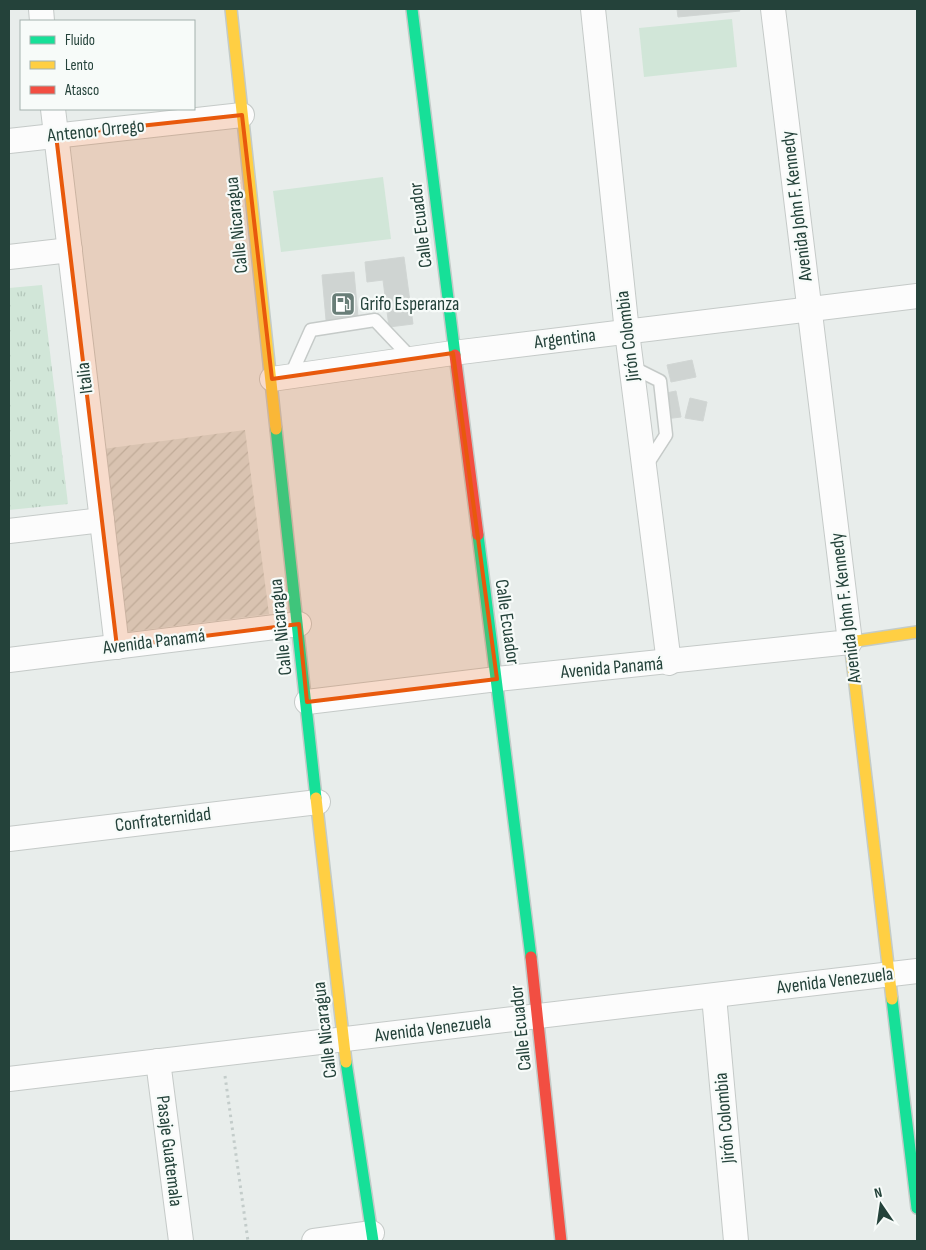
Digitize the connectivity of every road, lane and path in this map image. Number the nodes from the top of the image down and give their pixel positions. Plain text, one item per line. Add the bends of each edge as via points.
1 (231, 9) edge
2 (412, 9) edge
3 (593, 9) edge
4 (773, 9) edge
5 (53, 110) edge
6 (242, 115) junction
7 (56, 135) junction
8 (9, 141) edge
9 (70, 250) junction
10 (9, 257) edge
11 (917, 296) edge
12 (810, 308) junction
13 (627, 332) junction
14 (454, 353) junction
15 (412, 359) junction
16 (281, 378) junction
17 (102, 520) junction
18 (9, 531) edge
19 (298, 624) junction
20 (917, 632) edge
21 (850, 642) junction
22 (117, 647) junction
23 (9, 660) edge
24 (670, 663) junction
25 (497, 679) junction
26 (307, 702) junction
27 (318, 802) junction
28 (9, 839) edge
29 (917, 971) edge
30 (890, 974) junction
31 (714, 996) junction
32 (538, 1016) junction
33 (342, 1039) junction
34 (222, 1054) junction
35 (158, 1061) junction
36 (9, 1079) edge
37 (917, 1208) edge
38 (372, 1237) edge
39 (181, 1241) edge
40 (248, 1241) edge
41 (314, 1241) edge
42 (561, 1241) edge
43 (736, 1241) edge

1 - 6 street, Calle Nicaragua
2 - 14 street, Calle Ecuador
3 - 13 street, Jirón Colombia
4 - 12 street, Avenida John F. Kennedy
5 - 7 street, Italia
6 - 7 street, Antenor Orrego
6 - 16 street, Calle Nicaragua
7 - 8 street, Antenor Orrego
7 - 9 street, Italia
9 - 10 street
9 - 17 street, Italia
11 - 12 street, Argentina
12 - 13 street, Argentina
12 - 21 street, Avenida John F. Kennedy
13 - 14 street, Argentina
13 - 24 street, Jirón Colombia
14 - 15 street, Argentina
14 - 25 street, Calle Ecuador
15 - 16 street, Argentina
15 - 16 lane via 375,320 311,330
16 - 19 street, Calle Nicaragua
17 - 18 street
17 - 22 street, Italia
19 - 22 street, Avenida Panamá
19 - 26 street, Calle Nicaragua
20 - 21 street, Avenida Panamá
21 - 24 street, Avenida Panamá
21 - 30 street, Avenida John F. Kennedy
22 - 23 street, Avenida Panamá
24 - 25 street, Avenida Panamá
25 - 26 street, Avenida Panamá
25 - 32 street, Calle Ecuador
26 - 27 street, Calle Nicaragua
27 - 28 street, Confraternidad
27 - 33 street, Calle Nicaragua
29 - 30 street, Avenida Venezuela
30 - 31 street, Avenida Venezuela
30 - 37 street, Avenida John F. Kennedy
31 - 32 street, Avenida Venezuela
31 - 43 street, Jirón Colombia
32 - 33 street, Avenida Venezuela
32 - 42 street, Calle Ecuador
33 - 34 street, Avenida Venezuela
33 - 38 street, Calle Nicaragua
34 - 35 street, Avenida Venezuela
34 - 40 path
35 - 36 street, Avenida Venezuela
35 - 39 street, Pasaje Guatemala
38 - 41 street

